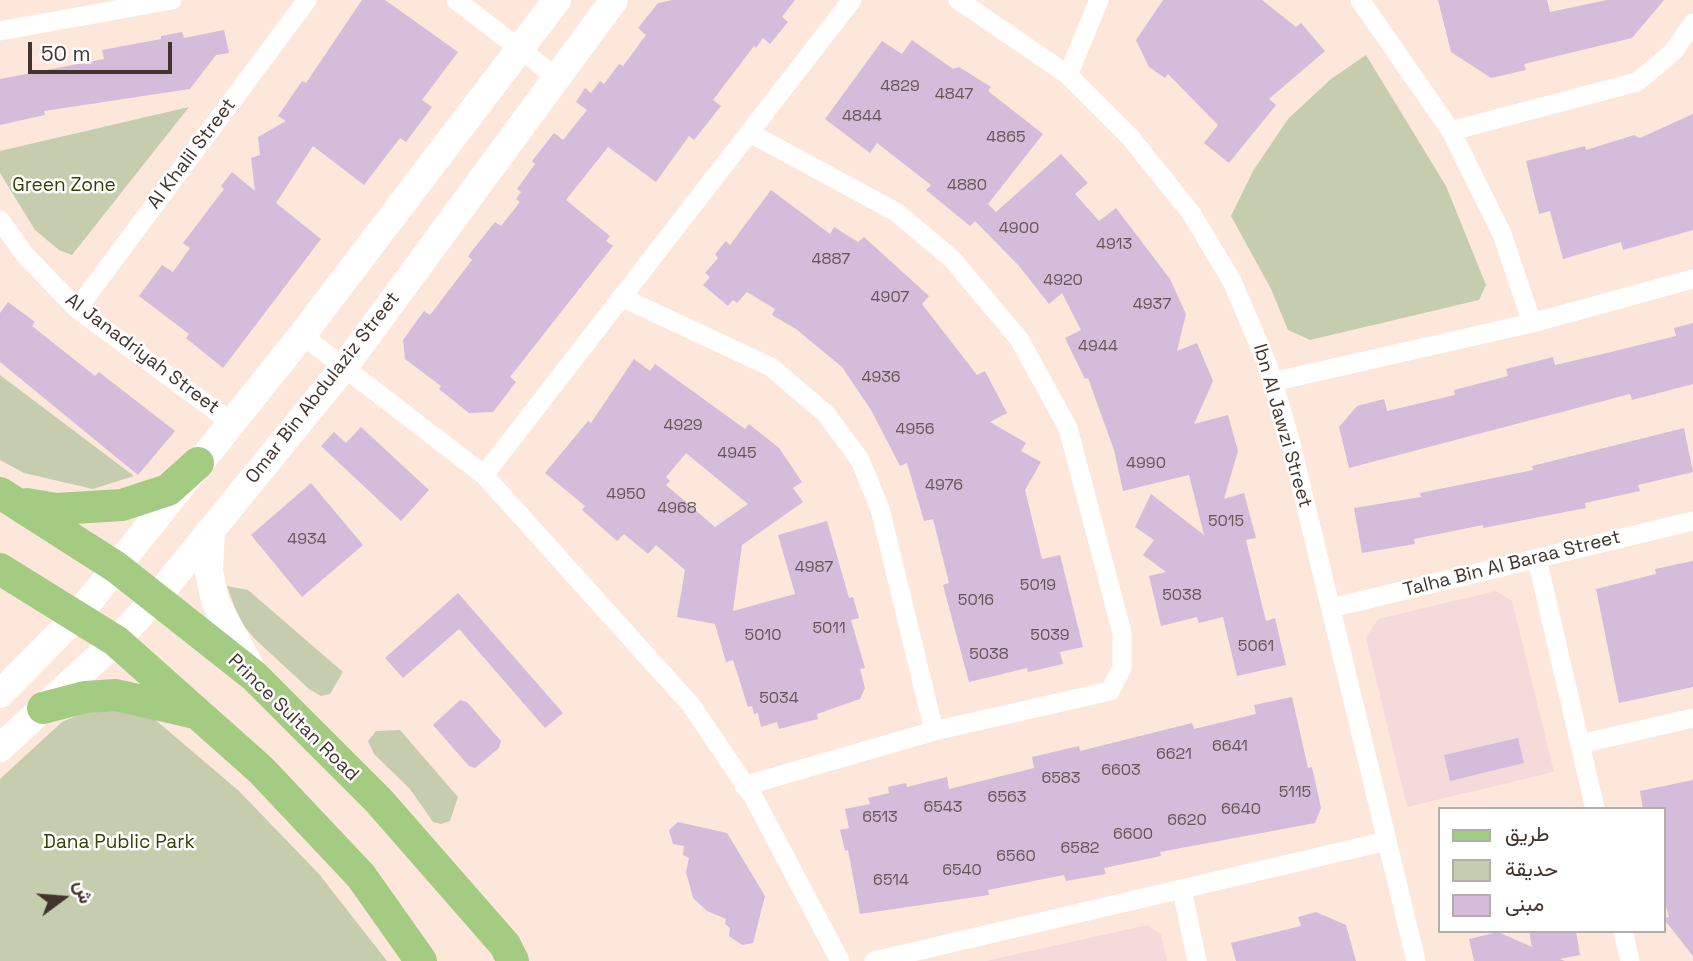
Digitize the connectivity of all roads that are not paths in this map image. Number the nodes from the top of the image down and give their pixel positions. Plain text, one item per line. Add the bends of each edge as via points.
1 (172, 0) edge
2 (307, 0) edge
3 (456, 0) edge
4 (557, 0) edge
5 (614, 0) edge
6 (852, 0) edge
7 (958, 0) edge
8 (1099, 0) edge
9 (1360, 0) edge
10 (1693, 23) edge
11 (0, 30) edge
12 (519, 49) junction
13 (1068, 75) junction
14 (556, 77) junction
15 (1451, 131) junction
16 (750, 133) junction
17 (0, 220) edge
18 (1693, 279) edge
19 (623, 298) junction
20 (77, 309) junction
21 (1532, 323) junction
22 (302, 335) junction
23 (344, 367) junction
24 (1272, 382) junction
25 (231, 422) junction
26 (198, 463) junction
27 (484, 475) junction
28 (9, 498) edge
29 (1693, 521) edge
30 (211, 530) junction
31 (1537, 559) junction
32 (116, 566) junction
33 (0, 569) edge
34 (156, 598) junction
35 (1331, 608) junction
36 (78, 615) junction
37 (116, 640) junction
38 (257, 678) junction
39 (0, 694) edge
40 (43, 708) junction
41 (200, 714) junction
42 (1693, 718) edge
43 (934, 731) junction
44 (1580, 744) junction
45 (0, 748) edge
46 (744, 786) junction
47 (1595, 807) edge
48 (1387, 841) junction
49 (1182, 891) junction
50 (1623, 933) edge
51 (513, 956) edge
52 (421, 961) edge
53 (840, 961) edge
54 (874, 961) edge
55 (1197, 961) edge
56 (1416, 961) edge
57 (1630, 961) edge

1 - 11 street
2 - 20 street, Al Khalil Street
3 - 12 street
4 - 12 street
5 - 14 street, Omar Bin Abdulaziz Street
6 - 16 street
7 - 13 street, Ibn Al Jawzi Street
8 - 13 street
9 - 15 street
10 - 15 street via 1673,52 1637,82
12 - 14 street
12 - 22 street
13 - 24 street, Ibn Al Jawzi Street via 1130,137 1191,213 1232,281
14 - 23 street, Omar Bin Abdulaziz Street
15 - 21 street via 1502,234
16 - 19 street
16 - 43 street via 896,212 952,259 1018,339 1068,428 1122,633 1122,668 1110,691
17 - 20 street, Al Janadriyah Street via 26,256
18 - 21 street
19 - 27 street
19 - 43 street via 771,367 826,414 860,460 880,509
20 - 25 street, Al Janadriyah Street
21 - 24 street
22 - 23 street
22 - 25 street
23 - 27 street
23 - 30 street, Omar Bin Abdulaziz Street
24 - 35 street, Ibn Al Jawzi Street
25 - 26 street
26 - 28 main road via 168,490 122,505 56,509
26 - 32 street
27 - 46 street via 691,705
28 - 32 main road, Prince Sultan Road
29 - 31 street, Talha Bin Al Baraa Street
30 - 34 street, Omar Bin Abdulaziz Street
30 - 38 street via 209,571 215,601
31 - 35 street, Talha Bin Al Baraa Street
31 - 44 street
32 - 34 main road, Prince Sultan Road
32 - 36 street
33 - 36 main road
34 - 37 street, Omar Bin Abdulaziz Street
34 - 38 main road, Prince Sultan Road
35 - 48 street, Ibn Al Jawzi Street
36 - 37 main road
36 - 39 street
37 - 40 street, Omar Bin Abdulaziz Street
37 - 41 main road
38 - 51 main road, Prince Sultan Road via 379,801
40 - 41 main road via 85,696 116,695
40 - 45 street, Omar Bin Abdulaziz Street
41 - 52 main road via 261,770 361,876
42 - 44 street
43 - 46 street
44 - 47 street
46 - 53 street
48 - 49 street
48 - 56 street, Ibn Al Jawzi Street
49 - 54 street
49 - 55 street
50 - 57 street

